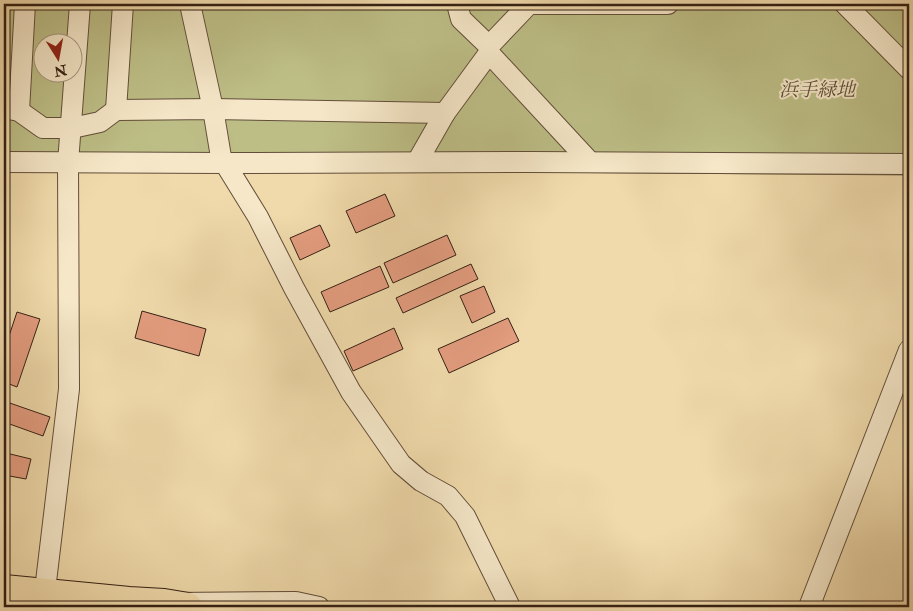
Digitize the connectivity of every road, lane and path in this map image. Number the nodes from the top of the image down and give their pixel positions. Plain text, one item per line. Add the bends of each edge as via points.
1 (25, 4) edge
2 (80, 4) edge
3 (123, 4) edge
4 (190, 4) edge
5 (457, 4) edge
6 (668, 4) edge
7 (845, 4) edge
8 (489, 50) junction
9 (909, 69) edge
10 (213, 109) junction
11 (11, 110) edge
12 (116, 110) junction
13 (445, 113) junction
14 (72, 128) junction
15 (4, 162) edge
16 (417, 162) junction
17 (590, 162) junction
18 (68, 163) junction
19 (224, 163) junction
20 (909, 164) edge
21 (907, 360) edge
22 (4, 589) edge
23 (44, 600) edge
24 (176, 605) edge
25 (319, 607) edge
26 (510, 607) edge
27 (809, 607) edge

1 - 11 street
2 - 14 street
3 - 12 street
4 - 10 street
5 - 8 street via 461,19
6 - 8 street via 529,4
7 - 9 street
8 - 13 street
8 - 17 street
10 - 12 street
10 - 13 street
10 - 19 street
11 - 14 street via 43,128
12 - 14 street via 100,122
13 - 16 street
14 - 18 street
15 - 18 street
16 - 17 street
16 - 19 street
17 - 20 street
18 - 19 street
18 - 23 street via 69,389
19 - 26 street via 258,217 351,392 401,464 421,481 448,496 465,516
21 - 27 street
22 - 23 highway
23 - 24 highway
24 - 25 street via 296,602

